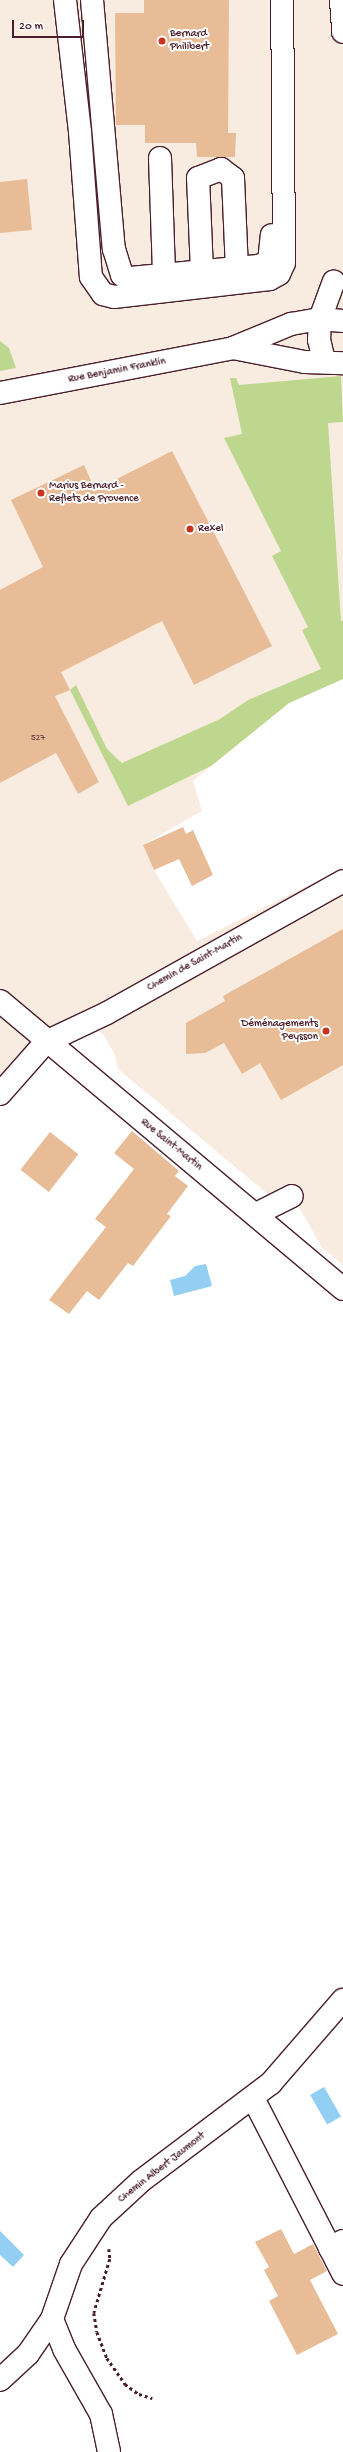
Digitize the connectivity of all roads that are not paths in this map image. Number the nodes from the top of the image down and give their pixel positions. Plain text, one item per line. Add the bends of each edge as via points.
1 (66, 0) edge
2 (92, 0) edge
3 (270, 0) edge
4 (282, 0) edge
5 (341, 0) edge
6 (343, 32) edge
7 (160, 158) dead end
8 (237, 268) junction
9 (202, 272) junction
10 (338, 274) edge
11 (164, 275) junction
12 (320, 319) junction
13 (343, 321) edge
14 (292, 324) junction
15 (234, 348) junction
16 (334, 362) edge
17 (0, 393) edge
18 (343, 881) edge
19 (0, 1001) edge
20 (46, 1042) junction
21 (0, 1094) edge
22 (292, 1196) dead end
23 (256, 1214) junction
24 (343, 1289) edge
25 (343, 2000) edge
26 (253, 2098) junction
27 (337, 2244) edge
28 (343, 2274) edge
29 (52, 2319) junction
30 (0, 2380) edge
31 (109, 2452) edge

1 - 4 street via 80,132 91,277 103,294 114,297 270,279 279,274 284,263
2 - 11 street via 116,263 122,275 130,278
3 - 8 street via 272,249 269,262
5 - 6 street
7 - 11 street
8 - 9 street
8 - 9 street via 233,178 221,169 198,178
9 - 11 street
10 - 12 street
10 - 14 street
12 - 13 street
12 - 14 street
12 - 16 street via 319,340
14 - 15 street
15 - 16 street via 305,362
15 - 17 street, Rue Benjamin Franklin
18 - 20 street, Chemin de Saint-Martin via 107,1013
19 - 20 street, Rue Saint-Martin
20 - 21 street
20 - 23 street, Rue Saint-Martin
22 - 23 street
23 - 24 street, Rue Saint-Martin
25 - 26 street, Chemin Albert Jaumont via 276,2077
26 - 27 street
26 - 29 street, Chemin Albert Jaumont via 141,2182 101,2218 71,2264
27 - 28 street
29 - 30 street, Chemin Albert Jaumont via 28,2354
29 - 31 street via 64,2349 100,2414

